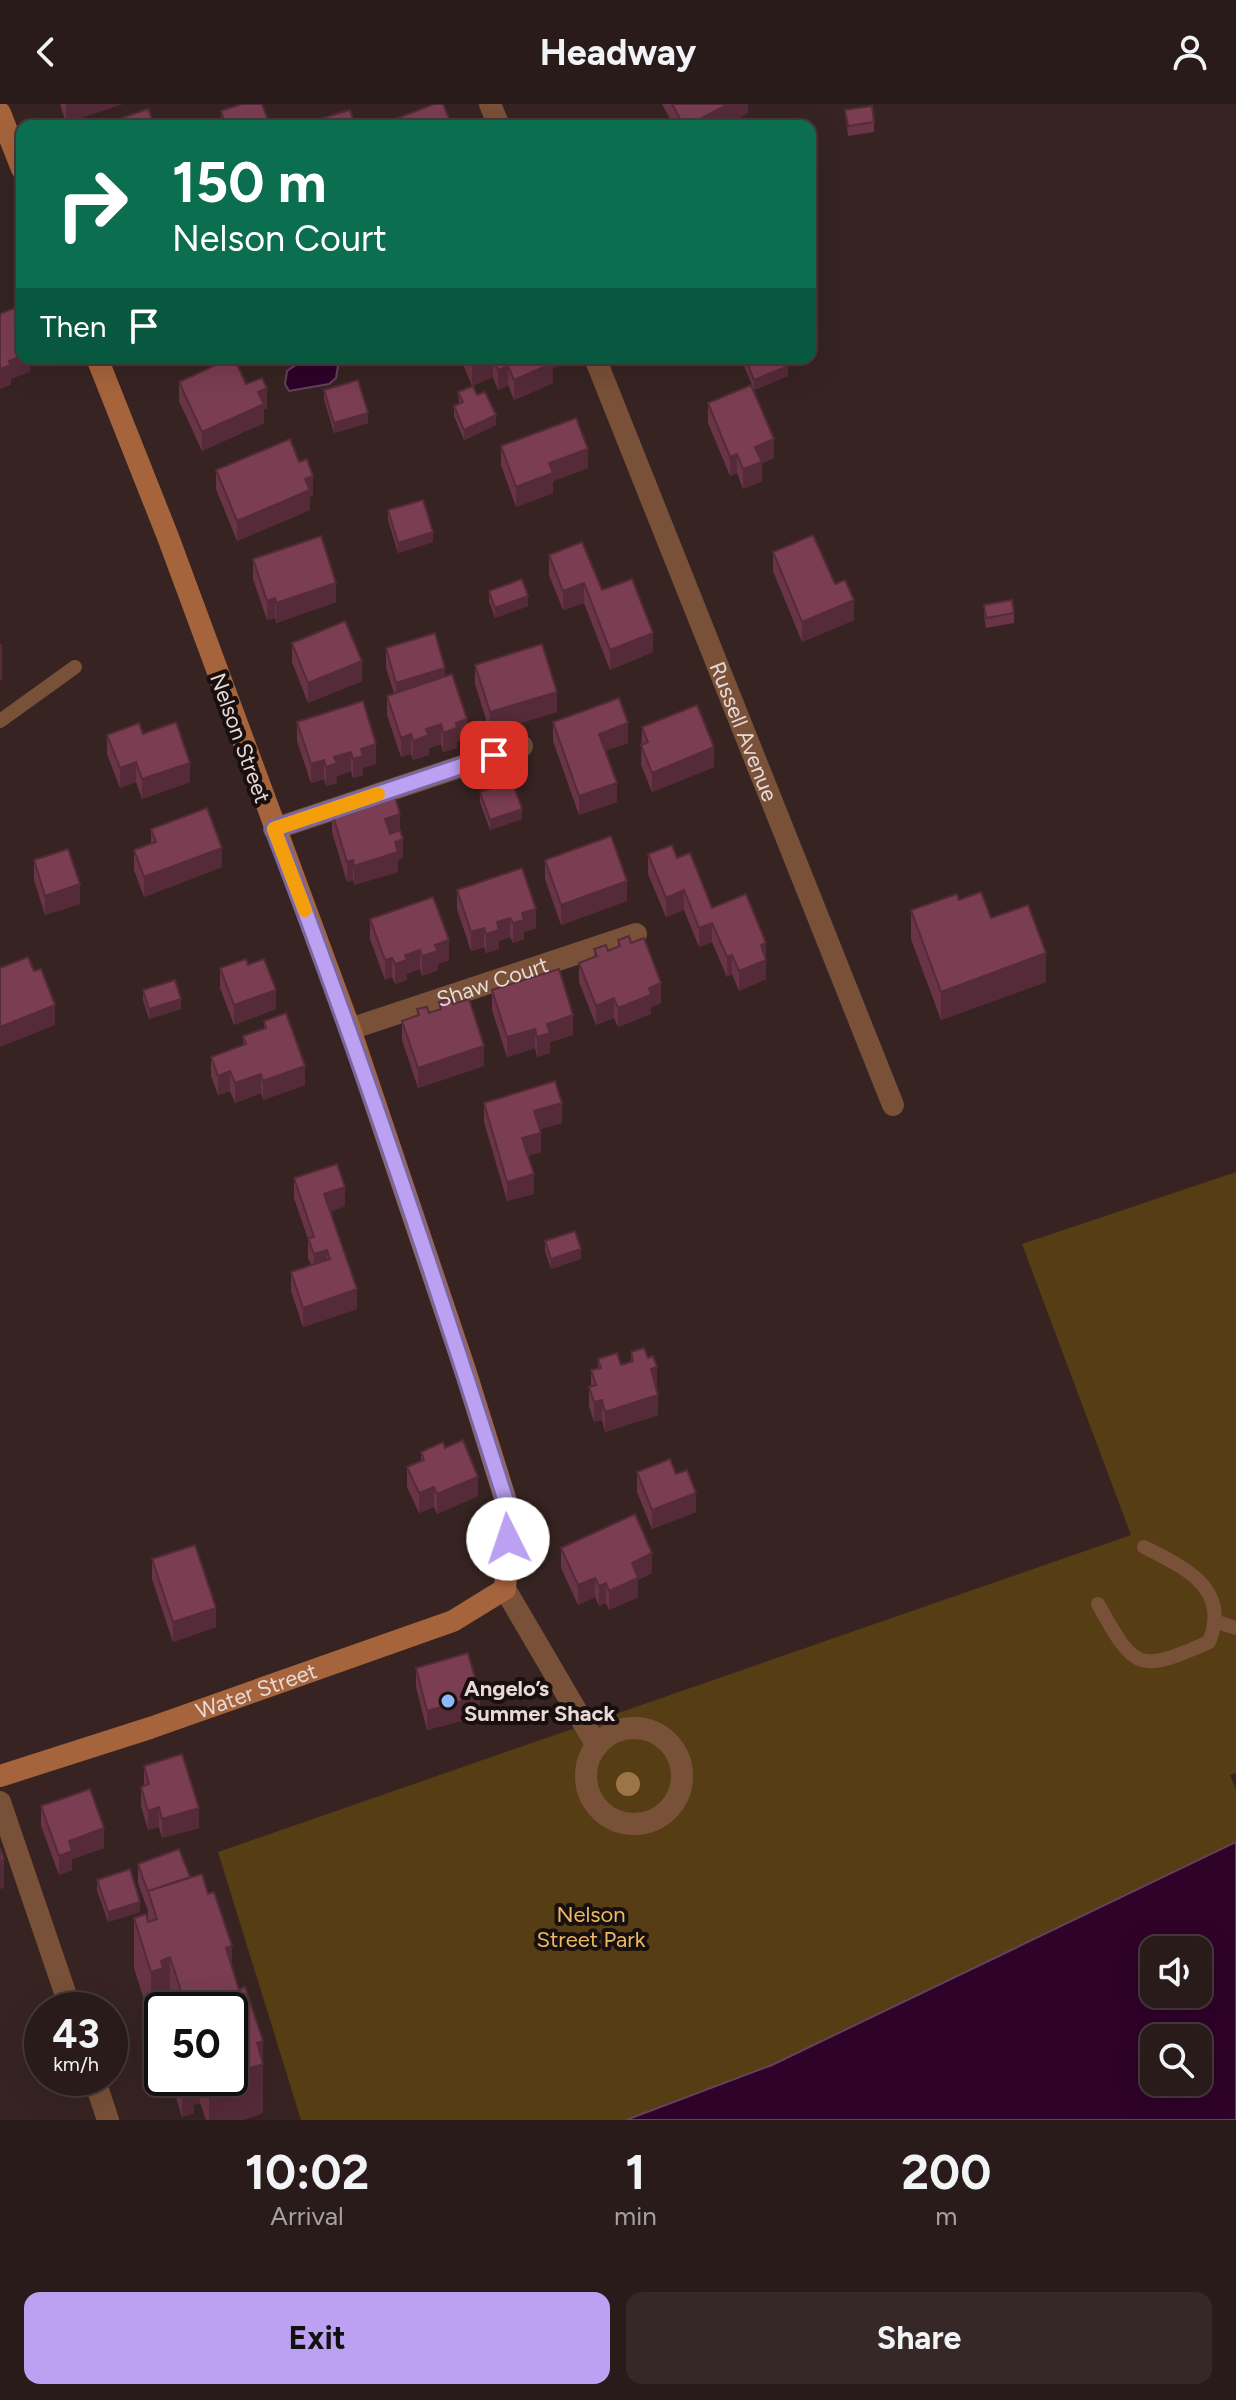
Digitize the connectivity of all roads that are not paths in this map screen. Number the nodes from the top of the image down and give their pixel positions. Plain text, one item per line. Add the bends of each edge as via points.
1 (0, 113) edge
2 (16, 154) edge
3 (99, 364) edge
4 (597, 364) edge
5 (75, 667) dead end
6 (0, 721) edge
7 (522, 746) dead end
8 (274, 829) junction
9 (636, 934) dead end
10 (350, 1029) junction
11 (893, 1105) dead end
12 (1144, 1547) dead end
13 (505, 1589) junction
14 (1098, 1604) dead end
15 (1217, 1622) junction
16 (1236, 1628) edge
17 (597, 1746) junction
18 (0, 1776) edge
19 (0, 1802) edge
20 (65, 1992) edge
21 (100, 2096) edge
22 (108, 2120) edge

1 - 2 main road
3 - 8 main road, Nelson Street
4 - 11 street, Russell Avenue
5 - 6 lane
7 - 8 street
8 - 10 main road, Nelson Street
9 - 10 street, Shaw Court
10 - 13 main road, Nelson Street via 510,1514
12 - 15 lane via 1191,1572 1213,1600
13 - 17 street
13 - 18 main road, Water Street via 439,1626
14 - 15 lane via 1123,1649 1137,1660 1162,1663 1209,1642
15 - 16 lane
17 - 17 street via 586,1784 593,1803 614,1821 632,1825 658,1818 675,1800 682,1773 675,1750 653,1731 625,1728 605,1736
19 - 20 street
21 - 22 street

